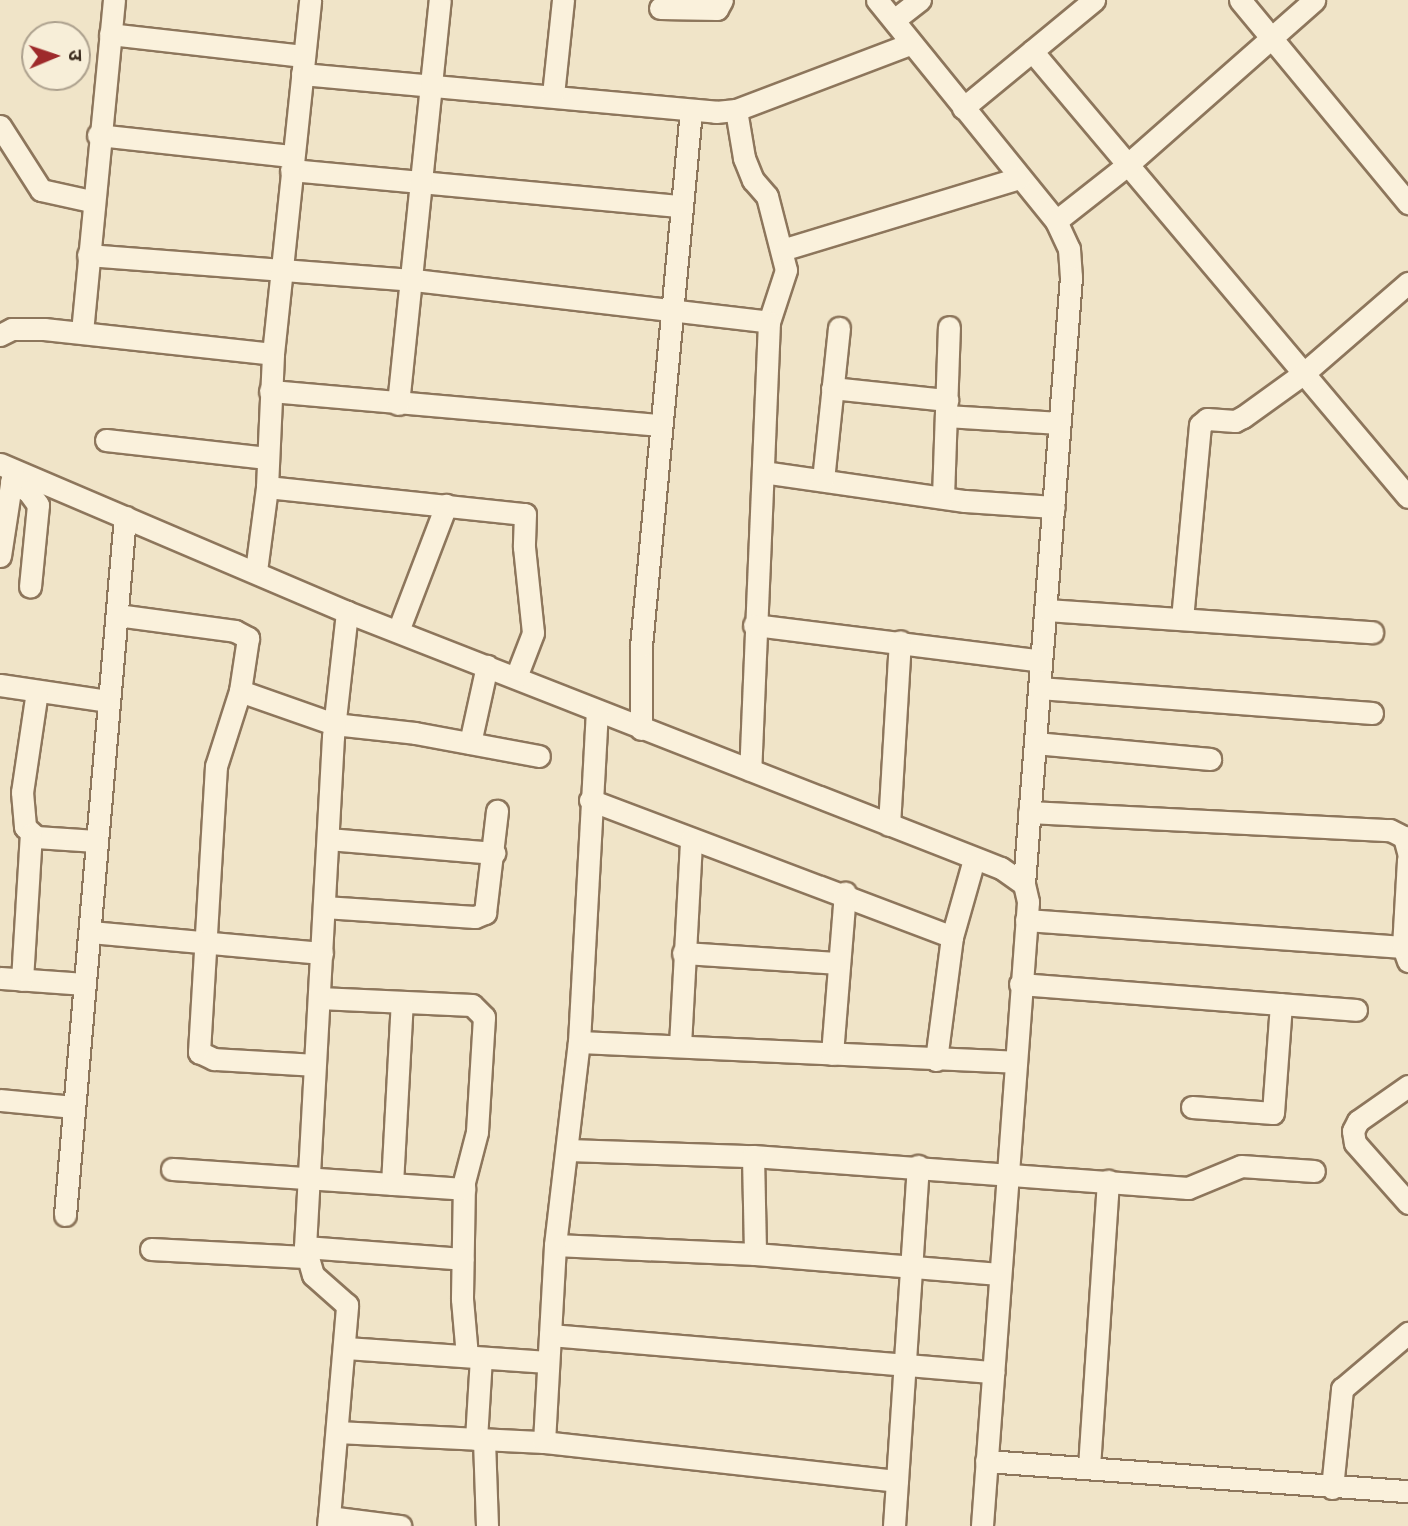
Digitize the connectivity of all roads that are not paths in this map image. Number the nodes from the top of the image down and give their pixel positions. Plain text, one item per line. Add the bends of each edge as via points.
1 (114, 0) edge
2 (310, 0) edge
3 (440, 0) edge
4 (563, 0) edge
5 (722, 0) edge
6 (877, 0) edge
7 (920, 0) edge
8 (1094, 0) edge
9 (1240, 0) edge
10 (1314, 0) edge
11 (660, 8) dead end
12 (894, 20) junction
13 (110, 34) junction
14 (1270, 36) junction
15 (910, 44) junction
16 (1032, 51) junction
17 (303, 65) junction
18 (431, 86) junction
19 (553, 95) junction
20 (963, 108) junction
21 (691, 110) junction
22 (736, 110) junction
23 (0, 126) edge
24 (98, 135) junction
25 (292, 163) junction
26 (1126, 166) junction
27 (1019, 178) junction
28 (422, 185) junction
29 (91, 201) junction
30 (1408, 203) edge
31 (681, 206) junction
32 (1056, 220) junction
33 (782, 250) junction
34 (88, 255) junction
35 (281, 268) junction
36 (414, 280) junction
37 (1408, 282) edge
38 (669, 312) junction
39 (769, 322) junction
40 (949, 327) dead end
41 (839, 328) dead end
42 (82, 332) junction
43 (0, 335) edge
44 (273, 354) junction
45 (1304, 373) junction
46 (832, 388) junction
47 (270, 391) junction
48 (398, 404) junction
49 (946, 408) junction
50 (1060, 423) junction
51 (659, 425) junction
52 (106, 440) dead end
53 (267, 458) junction
54 (8, 472) edge
55 (763, 472) junction
56 (823, 480) junction
57 (267, 487) junction
58 (1405, 488) edge
59 (943, 498) junction
60 (446, 505) junction
61 (1054, 506) junction
62 (125, 517) junction
63 (0, 556) edge
64 (256, 571) junction
65 (30, 587) dead end
66 (1046, 610) junction
67 (347, 612) junction
68 (117, 615) junction
69 (1182, 619) junction
70 (754, 625) junction
71 (398, 631) junction
72 (1371, 632) dead end
73 (900, 641) junction
74 (1041, 661) junction
75 (487, 666) junction
76 (516, 677) junction
77 (0, 685) edge
78 (1039, 688) junction
79 (37, 691) junction
80 (240, 691) junction
81 (109, 701) junction
82 (597, 711) junction
83 (1372, 713) dead end
84 (334, 724) junction
85 (641, 729) junction
86 (470, 743) junction
87 (1035, 743) junction
88 (539, 756) dead end
89 (1210, 759) dead end
90 (750, 769) junction
91 (590, 800) junction
92 (497, 811) dead end
93 (1030, 812) junction
94 (889, 825) junction
95 (30, 834) junction
96 (328, 839) junction
97 (691, 839) junction
98 (96, 841) junction
99 (1408, 852) edge
100 (494, 853) junction
101 (974, 859) junction
102 (1408, 859) edge
103 (1024, 884) junction
104 (845, 893) junction
105 (324, 906) junction
106 (1027, 920) junction
107 (90, 932) junction
108 (953, 937) junction
109 (208, 943) junction
110 (322, 953) junction
111 (683, 953) junction
112 (1406, 954) edge
113 (837, 963) junction
114 (0, 978) edge
115 (22, 980) junction
116 (85, 984) junction
117 (1020, 984) junction
118 (319, 998) junction
119 (402, 1002) junction
120 (1281, 1004) junction
121 (1356, 1010) dead end
122 (579, 1042) junction
123 (680, 1045) junction
124 (832, 1054) junction
125 (936, 1060) junction
126 (1016, 1062) junction
127 (314, 1065) junction
128 (1408, 1087) edge
129 (0, 1100) edge
130 (75, 1107) junction
131 (1192, 1107) dead end
132 (568, 1150) junction
133 (753, 1156) junction
134 (918, 1166) junction
135 (172, 1169) dead end
136 (1314, 1171) dead end
137 (1007, 1174) junction
138 (307, 1177) junction
139 (1108, 1181) junction
140 (392, 1184) junction
141 (464, 1189) junction
142 (1408, 1203) edge
143 (65, 1215) dead end
144 (555, 1245) junction
145 (151, 1249) dead end
146 (305, 1252) junction
147 (755, 1254) junction
148 (463, 1259) junction
149 (912, 1267) junction
150 (999, 1274) junction
151 (1408, 1334) edge
152 (550, 1335) junction
153 (346, 1349) junction
154 (474, 1357) junction
155 (548, 1362) junction
156 (904, 1366) junction
157 (993, 1372) junction
158 (337, 1432) junction
159 (480, 1439) junction
160 (544, 1442) junction
161 (986, 1461) junction
162 (1089, 1467) junction
163 (897, 1481) junction
164 (1332, 1488) junction
165 (1408, 1491) edge
166 (329, 1522) edge
167 (400, 1526) edge
168 (487, 1526) edge
169 (894, 1526) edge
170 (982, 1526) edge

1 - 13 street
2 - 17 street
3 - 18 street
4 - 19 street
5 - 11 street via 717,9
6 - 12 street
7 - 12 street
8 - 16 street
9 - 14 street
10 - 14 street
12 - 15 street
13 - 17 street
13 - 24 street
14 - 26 street
14 - 30 street
15 - 20 street
15 - 22 street
16 - 20 street
16 - 26 street
17 - 18 street
17 - 25 street
18 - 19 street
18 - 28 street
19 - 21 street
20 - 27 street
21 - 22 street
21 - 31 street
22 - 33 street via 744,158 753,180 767,196
23 - 29 street via 41,190
24 - 25 street
24 - 29 street
25 - 28 street
25 - 35 street
26 - 32 street
26 - 45 street
27 - 32 street
27 - 33 street
28 - 31 street
28 - 36 street
29 - 34 street
31 - 38 street
32 - 50 street via 1069,249 1071,277
33 - 39 street via 785,279
34 - 35 street
34 - 42 street
35 - 36 street
35 - 44 street
36 - 38 street
36 - 48 street
37 - 45 street
38 - 39 street
38 - 51 street
39 - 55 street
40 - 49 street
41 - 46 street
42 - 43 street via 24,328
42 - 44 street
44 - 47 street
45 - 58 street
45 - 69 street via 1235,421 1207,419 1200,425
46 - 49 street
46 - 56 street
47 - 48 street
47 - 53 street
48 - 51 street
49 - 50 street
49 - 59 street
50 - 61 street
51 - 85 street via 641,646
52 - 53 street
53 - 57 street
54 - 62 street
54 - 63 street
54 - 65 street via 38,505
55 - 56 street
55 - 70 street
56 - 59 street
57 - 60 street
57 - 64 street
59 - 61 street
60 - 71 street
60 - 76 street via 513,510 527,517 524,547 533,633
61 - 66 street
62 - 64 street
62 - 68 street
64 - 67 street
66 - 69 street
66 - 74 street
67 - 71 street
67 - 84 street
68 - 80 street via 243,633 248,648
68 - 81 street
69 - 72 street
70 - 73 street
70 - 90 street
71 - 75 street
73 - 74 street
73 - 94 street
74 - 78 street
75 - 76 street
75 - 86 street
76 - 82 street
77 - 79 street
78 - 83 street
78 - 87 street
79 - 81 street
79 - 95 street via 21,808
80 - 84 street
80 - 109 street via 216,766
81 - 98 street
82 - 85 street
82 - 91 street
84 - 86 street
84 - 96 street
85 - 90 street
86 - 88 street
87 - 89 street
87 - 93 street
90 - 94 street
91 - 97 street
91 - 122 street
92 - 100 street
93 - 99 street via 1390,830 1404,837
93 - 103 street
94 - 101 street
95 - 98 street
95 - 115 street
96 - 100 street
96 - 105 street
97 - 104 street
97 - 111 street
98 - 107 street
100 - 105 street via 489,909 481,916
101 - 103 street via 1001,868
101 - 108 street
102 - 112 street
103 - 106 street
104 - 108 street
104 - 113 street
105 - 110 street
106 - 112 street
106 - 117 street
107 - 109 street
107 - 116 street
108 - 125 street
109 - 110 street
109 - 127 street via 199,1052 214,1059
110 - 118 street
111 - 113 street
111 - 123 street
113 - 124 street
114 - 115 street
115 - 116 street
116 - 130 street
117 - 120 street
117 - 126 street
118 - 119 street
118 - 127 street
119 - 140 street
119 - 141 street via 472,1005 484,1017 477,1132
120 - 121 street
120 - 131 street via 1277,1107 1273,1113
122 - 123 street
122 - 132 street
123 - 124 street
124 - 125 street
125 - 126 street
126 - 137 street
127 - 138 street
128 - 142 street via 1358,1121 1353,1131 1355,1143
129 - 130 street
130 - 143 street
132 - 133 street
132 - 144 street
133 - 134 street
133 - 147 street
134 - 137 street
134 - 149 street
135 - 138 street
136 - 139 street via 1241,1166 1188,1188
137 - 139 street
137 - 150 street
138 - 140 street
138 - 146 street
139 - 162 street
140 - 141 street
141 - 148 street
144 - 147 street
144 - 152 street
145 - 146 street
146 - 148 street
146 - 153 street via 313,1275 347,1305
147 - 149 street
148 - 154 street
149 - 150 street
149 - 156 street
150 - 157 street
151 - 164 street via 1342,1390
152 - 155 street
152 - 156 street
153 - 154 street
153 - 158 street
154 - 155 street
154 - 159 street
155 - 160 street
156 - 157 street
156 - 163 street
157 - 161 street
158 - 159 street
158 - 166 street
159 - 160 street
159 - 168 street
160 - 163 street
161 - 162 street
161 - 170 street
162 - 164 street
163 - 169 street
164 - 165 street
166 - 167 street

